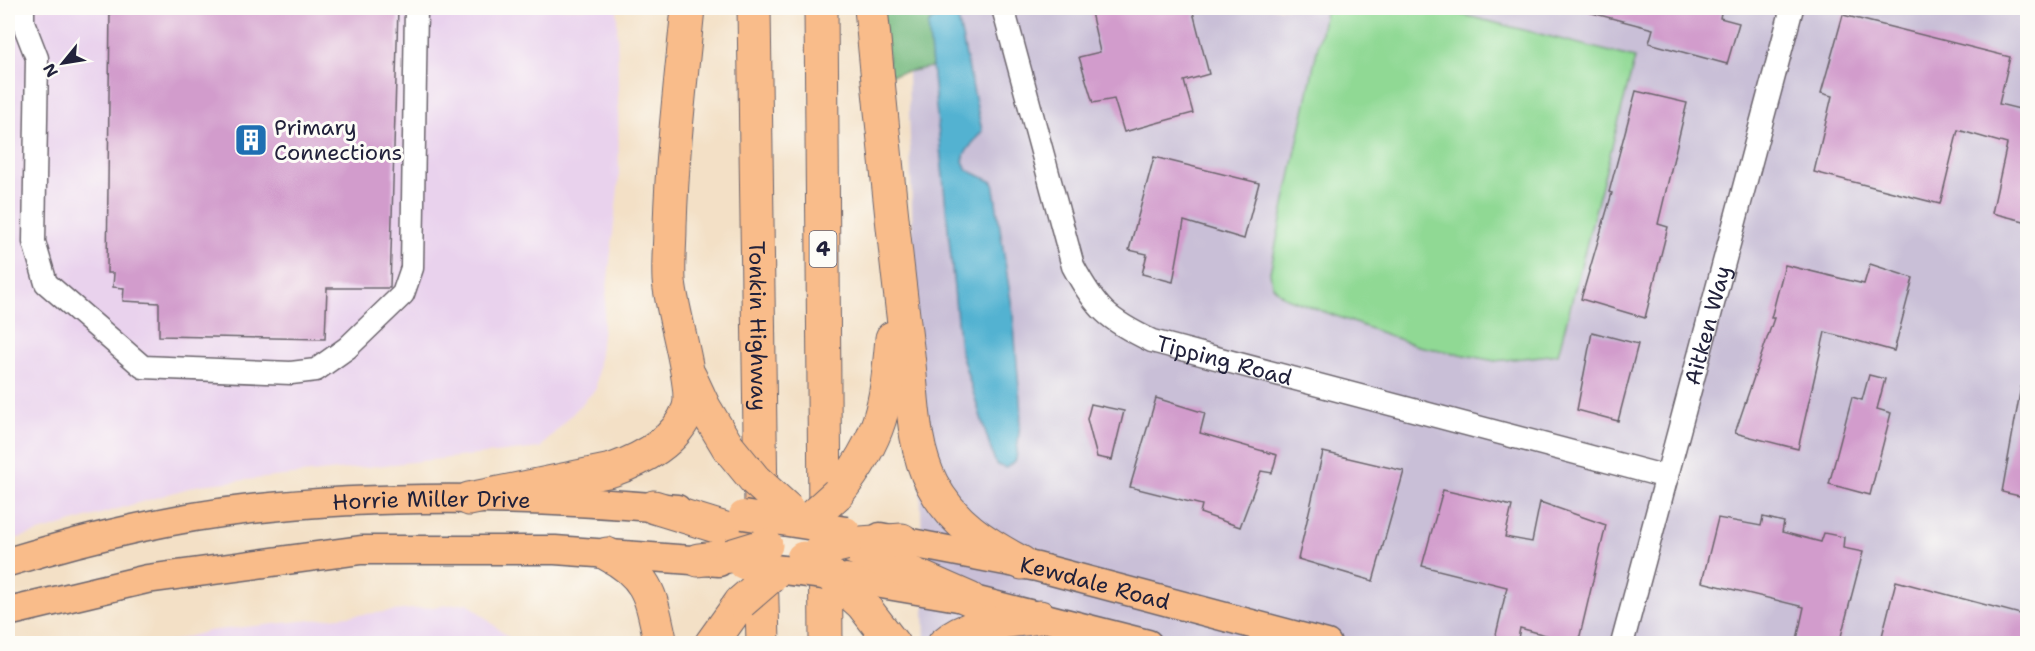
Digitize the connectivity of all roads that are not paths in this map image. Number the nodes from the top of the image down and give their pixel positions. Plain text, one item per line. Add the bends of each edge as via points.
1 (24, 8) edge
2 (416, 8) edge
3 (687, 8) edge
4 (754, 8) edge
5 (821, 8) edge
6 (871, 8) edge
7 (1003, 8) edge
8 (1792, 8) edge
9 (897, 273) junction
10 (686, 367) junction
11 (1667, 477) junction
12 (469, 499) junction
13 (654, 507) joint
14 (806, 524) junction
15 (902, 540) joint
16 (723, 545) junction
17 (607, 554) junction
18 (785, 557) junction
19 (8, 562) edge
20 (1022, 563) junction
21 (851, 567) junction
22 (970, 599) joint
23 (8, 612) edge
24 (1040, 617) junction
25 (661, 644) edge
26 (711, 644) edge
27 (763, 644) edge
28 (828, 644) edge
29 (893, 644) edge
30 (945, 644) edge
31 (1148, 644) edge
32 (1327, 644) edge
33 (1622, 644) edge

1 - 2 street via 23,22 37,58 34,242 46,283 143,367 291,373 316,370 347,348 403,294 412,268
3 - 10 highway via 671,192 669,280
4 - 27 highway, Tonkin Highway
5 - 21 highway, 4
6 - 9 highway
7 - 11 street, Tipping Road via 1073,266 1092,301 1120,326 1152,341
8 - 11 street, Aitken Way
9 - 14 highway, bridge via 886,399 879,425 860,463 837,494
9 - 20 highway via 921,454 931,483 963,525
10 - 12 highway via 689,409 679,426 651,453 612,470
10 - 14 highway, bridge via 728,447 771,495
11 - 33 street, Aitken Way
12 - 13 main road, Horrie Miller Drive
12 - 19 main road, Horrie Miller Drive via 367,500 249,509 133,529
13 - 16 highway
14 - 16 main road, Horrie Miller Drive, bridge
14 - 18 highway
14 - 21 highway, bridge
15 - 20 main road, Kewdale Road
15 - 21 highway
16 - 17 main road, Horrie Miller Drive
16 - 18 highway
17 - 23 main road, Horrie Miller Drive via 467,548 361,550 147,579
17 - 25 highway via 636,572 644,585
18 - 21 highway, bridge
18 - 26 highway, bridge via 771,576 730,614
20 - 32 main road, Kewdale Road
21 - 22 highway
21 - 28 highway, 4
21 - 29 highway
22 - 24 main road, Kewdale Road
24 - 30 highway via 974,627
24 - 31 main road, Kewdale Road

